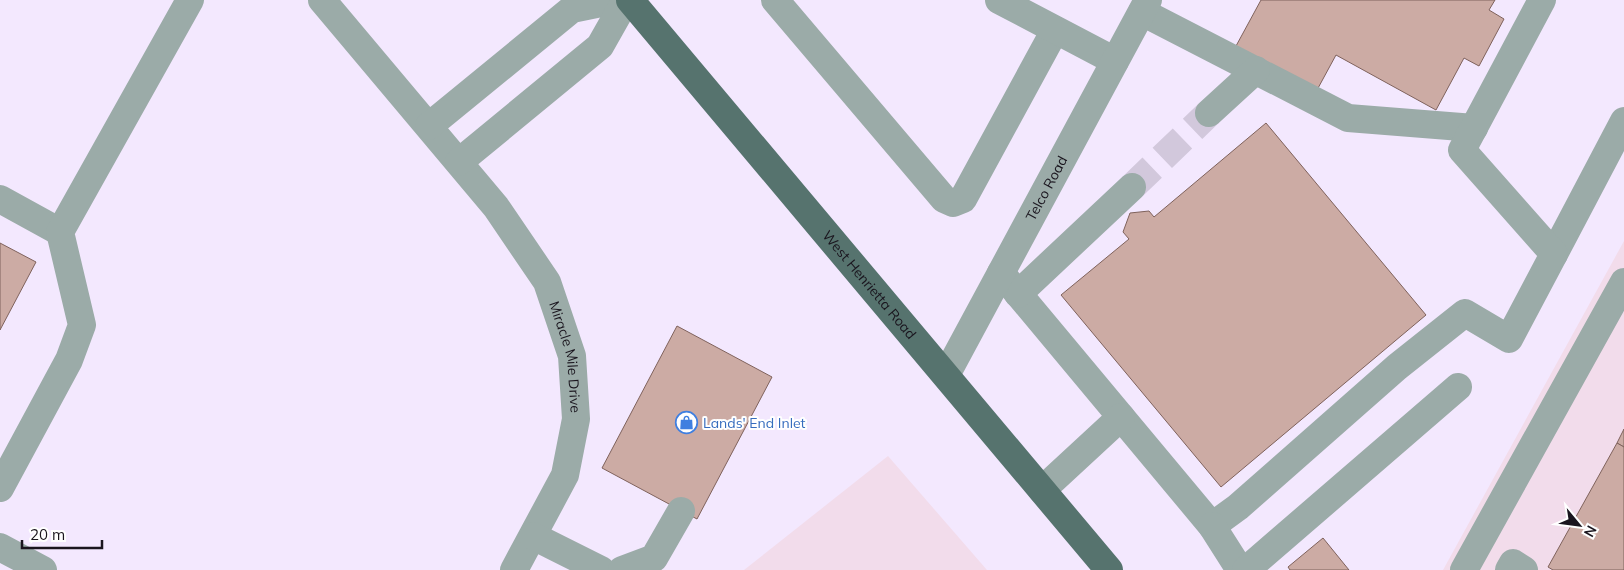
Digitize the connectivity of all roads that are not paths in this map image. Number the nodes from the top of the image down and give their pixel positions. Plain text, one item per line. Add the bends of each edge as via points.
1 (190, 0) edge
2 (322, 0) edge
3 (616, 0) edge
4 (628, 0) edge
5 (775, 0) edge
6 (999, 0) edge
7 (1542, 0) edge
8 (1145, 6) edge
9 (1055, 30) junction
10 (1115, 61) junction
11 (1256, 70) junction
12 (1209, 113) tunnel mouth
13 (1624, 121) edge
14 (429, 126) junction
15 (1474, 128) junction
16 (459, 162) junction
17 (1132, 187) tunnel mouth
18 (0, 199) edge
19 (60, 232) junction
20 (1554, 254) junction
21 (1624, 282) edge
22 (1009, 283) junction
23 (946, 375) junction
24 (1458, 387) dead end
25 (1121, 417) junction
26 (0, 488) edge
27 (1042, 490) junction
28 (681, 510) dead end
29 (1212, 526) junction
30 (533, 536) junction
31 (0, 547) edge
32 (43, 570) edge
33 (514, 570) edge
34 (601, 570) edge
35 (622, 570) edge
36 (1109, 570) edge
37 (1240, 570) edge
38 (1246, 570) edge
39 (1464, 570) edge

1 - 19 street
2 - 14 street, Miracle Mile Drive
3 - 14 street via 572,9
4 - 16 street via 600,46
4 - 23 main road, West Henrietta Road
5 - 9 street via 944,199 953,203 963,199
6 - 9 street
7 - 15 street
8 - 10 street, Telco Road
8 - 11 street
9 - 10 street
10 - 22 street, Telco Road
11 - 12 street
11 - 15 street via 1348,118
13 - 20 street
14 - 16 street, Miracle Mile Drive
15 - 20 street via 1462,150
16 - 30 street, Miracle Mile Drive via 496,207 547,282 572,356 576,420 565,475
17 - 22 street
18 - 19 street
19 - 26 street via 82,325 69,360
20 - 29 street via 1509,339 1465,314 1397,367 1238,507
21 - 39 street
22 - 23 street, Telco Road
22 - 25 street
23 - 27 main road, West Henrietta Road
24 - 38 street
25 - 27 street
25 - 29 street
27 - 36 main road, West Henrietta Road
28 - 35 street via 654,558
29 - 37 street
30 - 33 street, Miracle Mile Drive
30 - 34 street
31 - 32 street

